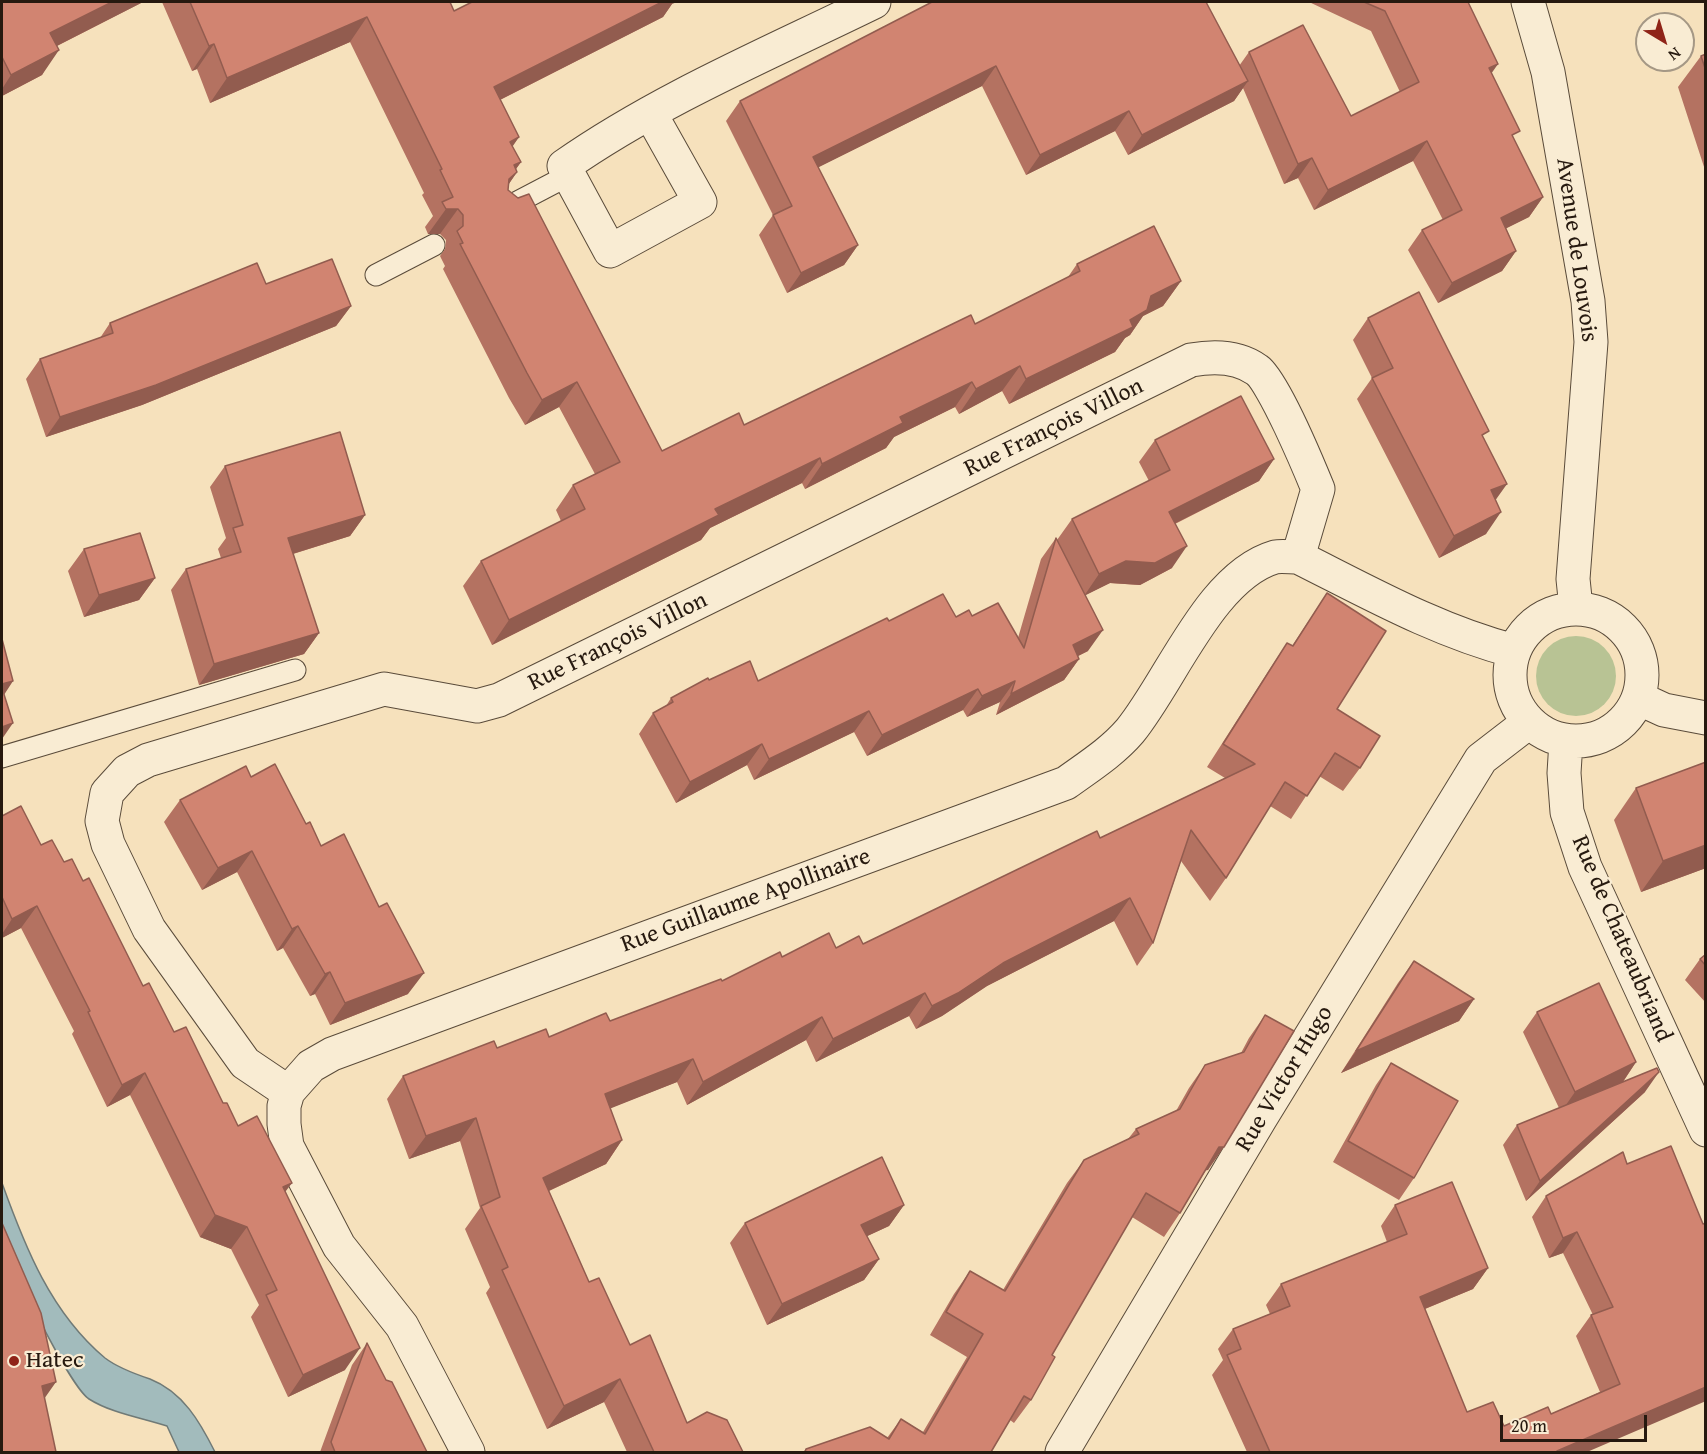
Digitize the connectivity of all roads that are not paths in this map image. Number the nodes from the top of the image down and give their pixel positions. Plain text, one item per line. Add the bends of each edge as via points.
1 (874, 2) edge
2 (1528, 2) edge
3 (650, 113) junction
4 (569, 175) junction
5 (502, 210) edge
6 (434, 245) dead end
7 (376, 275) dead end
8 (1298, 557) junction
9 (1576, 608) junction
10 (1514, 651) junction
11 (295, 670) dead end
12 (1638, 698) junction
13 (1706, 718) edge
14 (1529, 722) junction
15 (1566, 741) junction
16 (2, 757) edge
17 (288, 1092) junction
18 (1706, 1130) edge
19 (468, 1452) edge
20 (1062, 1452) edge

1 - 3 street
2 - 9 street, Avenue de Louvois via 1548,72 1588,301 1590,332 1581,502 1573,579
3 - 4 street via 564,166
3 - 4 street via 700,202 610,252
4 - 5 lane
6 - 7 lane
8 - 10 street via 1420,617 1483,643
8 - 17 street, Rue Guillaume Apollinaire via 1276,557 1237,578 1223,592 1131,730 1066,783 332,1054 311,1066
8 - 17 street, Rue François Villon via 1318,489 1306,461 1259,370 1211,356 1191,360 499,700 477,705 384,689 148,760 126,771 107,794 102,821 108,844 149,929 245,1063
9 - 10 street via 1538,620
9 - 12 street via 1616,621 1630,637 1640,656 1643,677
10 - 14 street via 1511,689
11 - 16 lane
12 - 13 street via 1664,710
12 - 15 street via 1627,717 1610,732 1589,740
14 - 15 street
14 - 20 street, Rue Victor Hugo via 1482,759 1260,1119
15 - 18 street, Rue de Chateaubriand via 1567,812 1585,867
17 - 19 street via 284,1106 287,1146 312,1197 339,1246 402,1326

